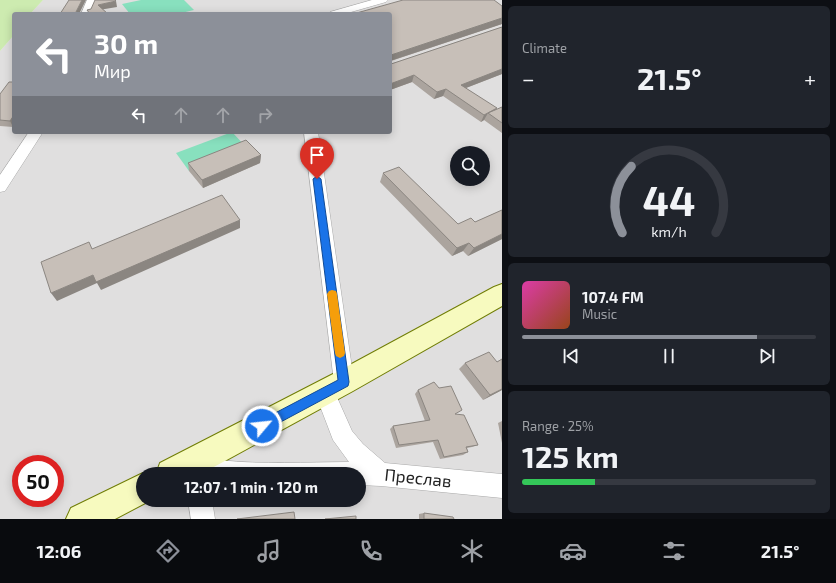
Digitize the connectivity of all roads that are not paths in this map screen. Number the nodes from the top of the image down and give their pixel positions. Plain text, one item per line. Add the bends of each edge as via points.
1 (92, 0) edge
2 (383, 0) edge
3 (87, 12) edge
4 (340, 12) edge
5 (35, 134) edge
6 (311, 134) edge
7 (0, 187) edge
8 (502, 294) edge
9 (334, 388) junction
10 (189, 467) edge
11 (366, 474) edge
12 (381, 474) junction
13 (502, 486) edge
14 (136, 492) edge
15 (201, 507) edge
16 (82, 519) edge
17 (203, 519) edge

1 - 3 street
2 - 4 street
5 - 7 street
6 - 9 street
8 - 9 main road
9 - 10 main road
9 - 12 street via 338,426 348,444
11 - 12 street, Преслав
12 - 13 street, Преслав
14 - 16 main road
15 - 17 street

